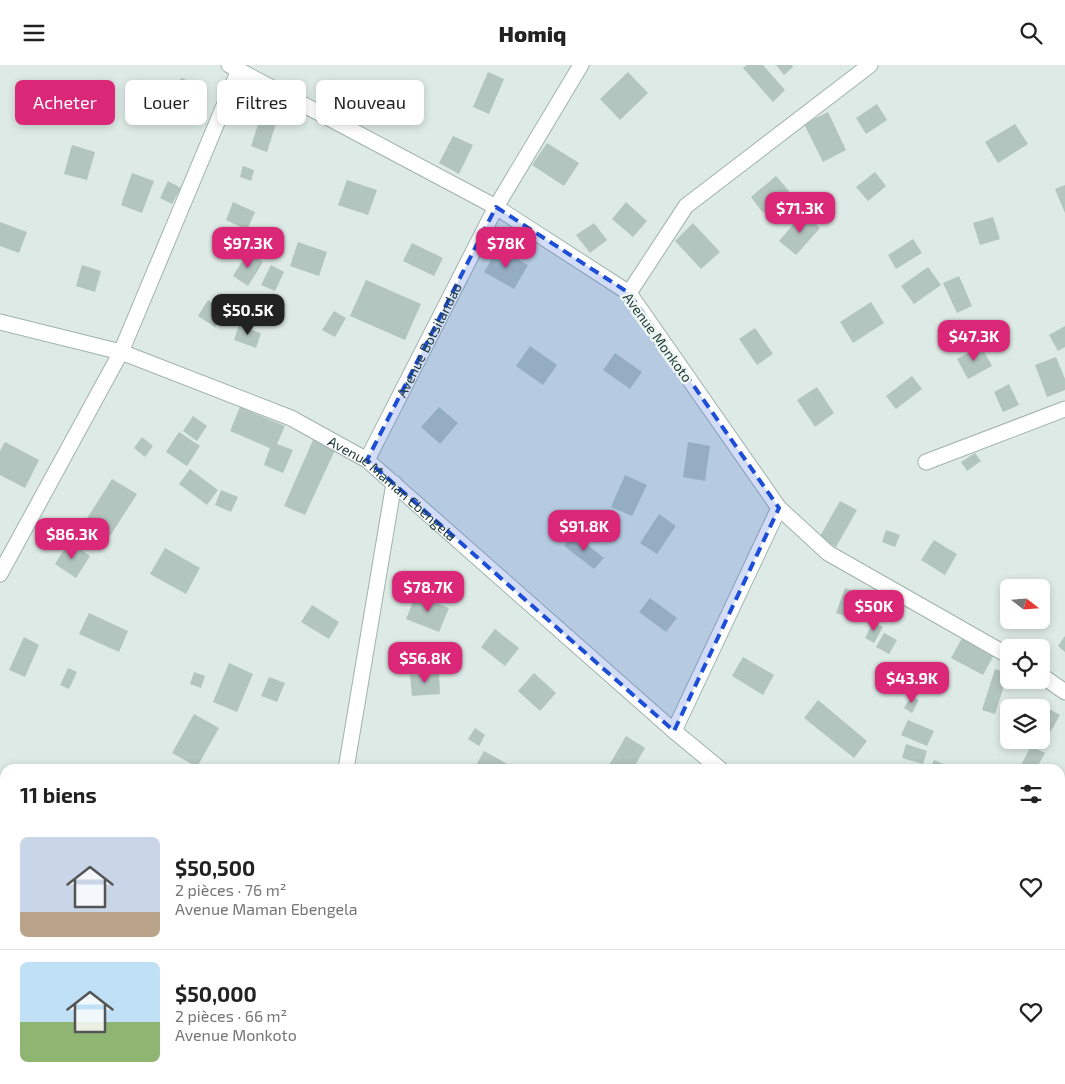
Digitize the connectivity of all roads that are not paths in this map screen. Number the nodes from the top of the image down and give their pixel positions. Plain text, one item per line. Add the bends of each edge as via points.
1 (581, 65) edge
2 (863, 67) edge
3 (234, 68) edge
4 (496, 207) junction
5 (629, 293) junction
6 (0, 322) edge
7 (121, 352) junction
8 (1065, 409) edge
9 (368, 460) junction
10 (926, 461) dead end
11 (394, 483) junction
12 (779, 509) junction
13 (0, 575) edge
14 (1000, 651) edge
15 (1050, 682) edge
16 (1065, 693) edge
17 (674, 731) junction
18 (347, 764) edge
19 (714, 764) edge

1 - 4 street, Avenue Botsilandao
2 - 5 street via 686,206
3 - 4 street, Avenue Monkoto
3 - 7 street
4 - 5 street, Avenue Monkoto
4 - 9 street, Avenue Botsilandao
5 - 12 street, Avenue Monkoto
6 - 7 street, Avenue Maman Ebengela
7 - 9 street, Avenue Maman Ebengela via 291,418
7 - 13 street
8 - 10 street
9 - 11 street, Avenue Maman Ebengela
11 - 17 street, Avenue Maman Ebengela
11 - 18 street
12 - 14 street, Avenue Monkoto via 828,553
12 - 17 street
15 - 16 street
17 - 19 street, Avenue Maman Ebengela

